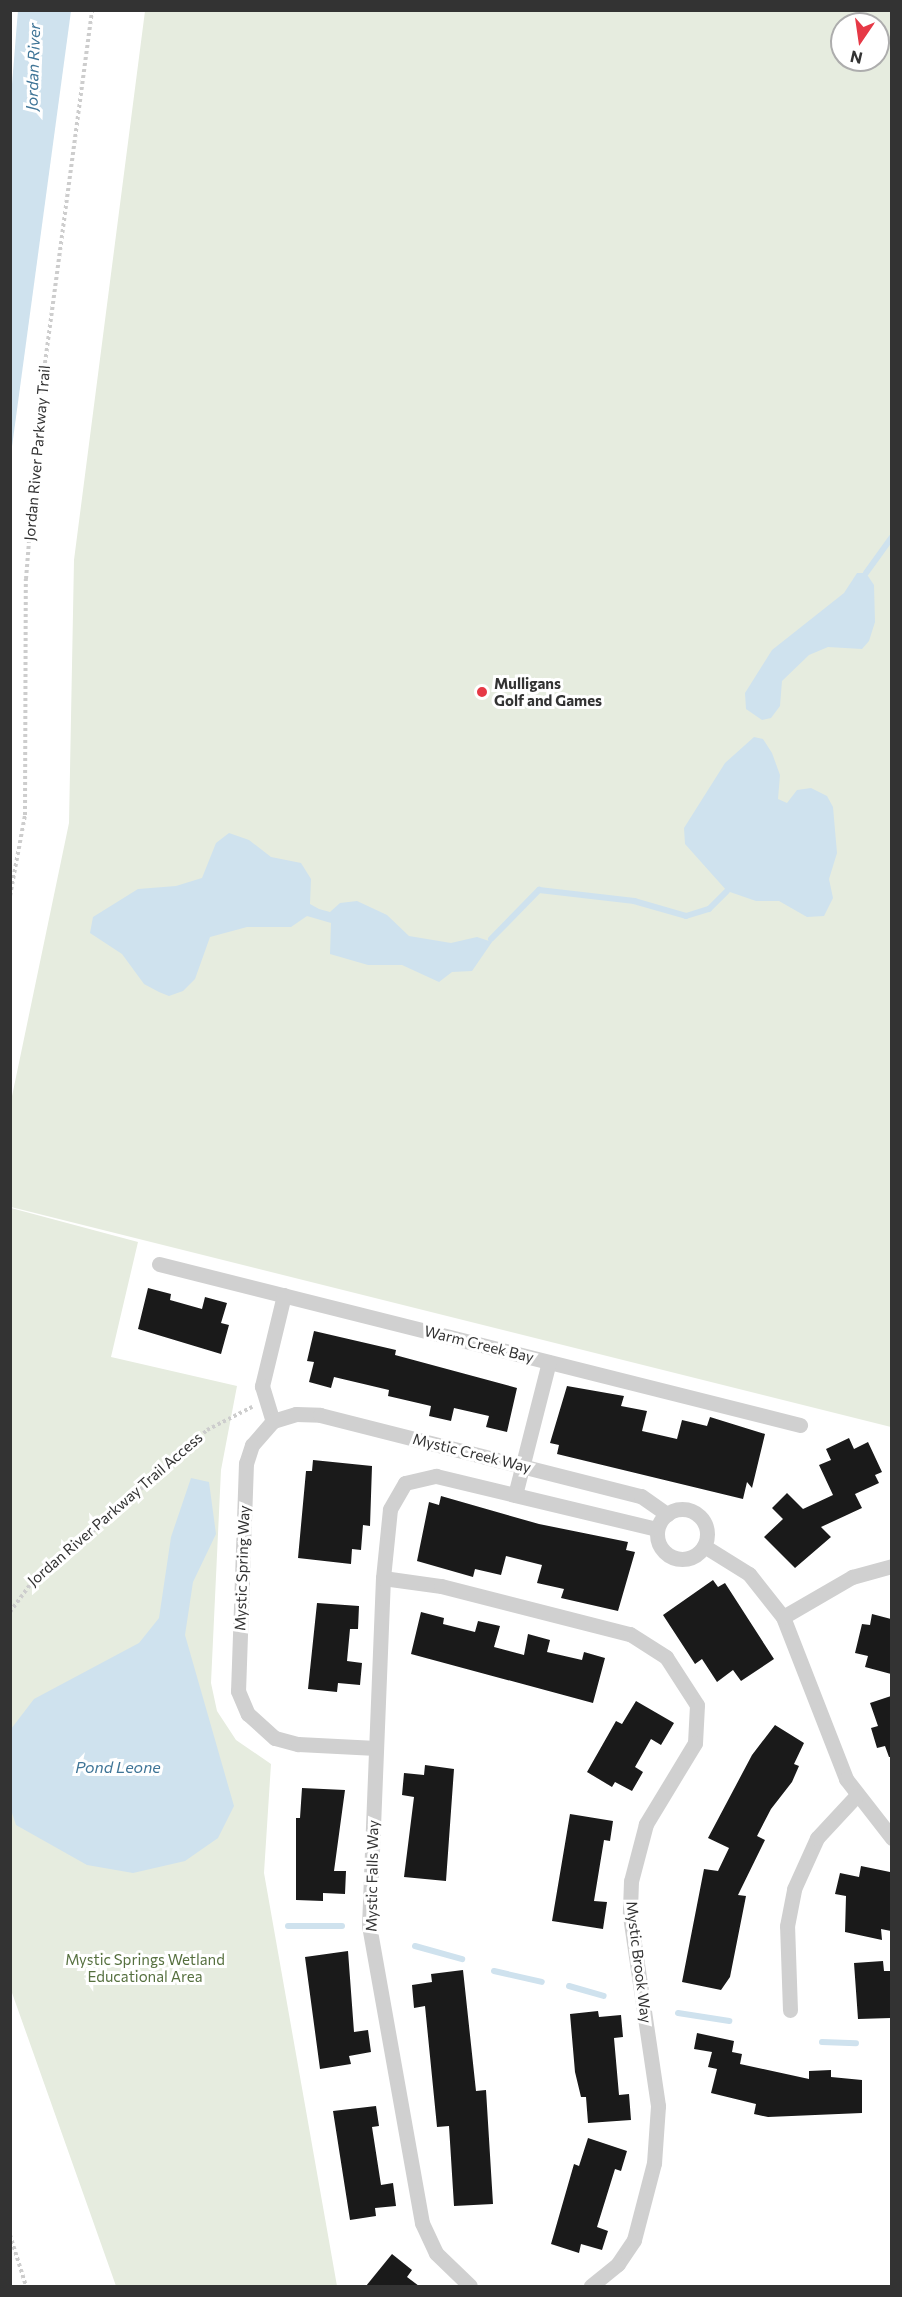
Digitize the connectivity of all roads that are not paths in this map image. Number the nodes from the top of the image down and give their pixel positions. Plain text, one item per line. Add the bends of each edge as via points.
1 (159, 1264) dead end
2 (284, 1295) junction
3 (549, 1362) junction
4 (273, 1421) junction
5 (800, 1425) dead end
6 (522, 1466) junction
7 (405, 1483) joint
8 (515, 1495) junction
9 (667, 1514) junction
10 (657, 1529) junction
11 (704, 1546) junction
12 (891, 1566) edge
13 (383, 1578) junction
14 (783, 1617) junction
15 (376, 1748) junction
16 (856, 1796) junction
17 (891, 1838) edge
18 (790, 2010) dead end
19 (594, 2285) edge
20 (470, 2286) edge

1 - 2 street, Warm Creek Bay
2 - 3 street, Warm Creek Bay
2 - 4 street via 262,1379 264,1403
3 - 5 street, Warm Creek Bay
3 - 6 street
4 - 6 street, Mystic Creek Way via 296,1414 320,1415
4 - 15 street, Mystic Spring Way via 252,1445 246,1463 240,1696 256,1724 275,1738 297,1744
6 - 8 street
6 - 9 street, Mystic Creek Way via 641,1496
7 - 8 street, Mystic Creek Way via 436,1476
7 - 13 street, Mystic Falls Way via 390,1509
8 - 10 street, Mystic Creek Way
9 - 10 street
9 - 11 street via 683,1509 699,1516 707,1530
10 - 11 street via 659,1544 670,1556 685,1559
11 - 14 street via 749,1574
12 - 14 street via 852,1577
13 - 15 street, Mystic Falls Way
13 - 19 street, Mystic Brook Way via 441,1586 630,1634 666,1657 697,1705 695,1743 652,1810 633,1863 630,1916 658,2125 639,2227 618,2264
14 - 16 street
15 - 20 street, Mystic Falls Way via 369,1926 407,2115 422,2223 436,2253
16 - 17 street
16 - 18 street via 817,1838 794,1889 787,1926

